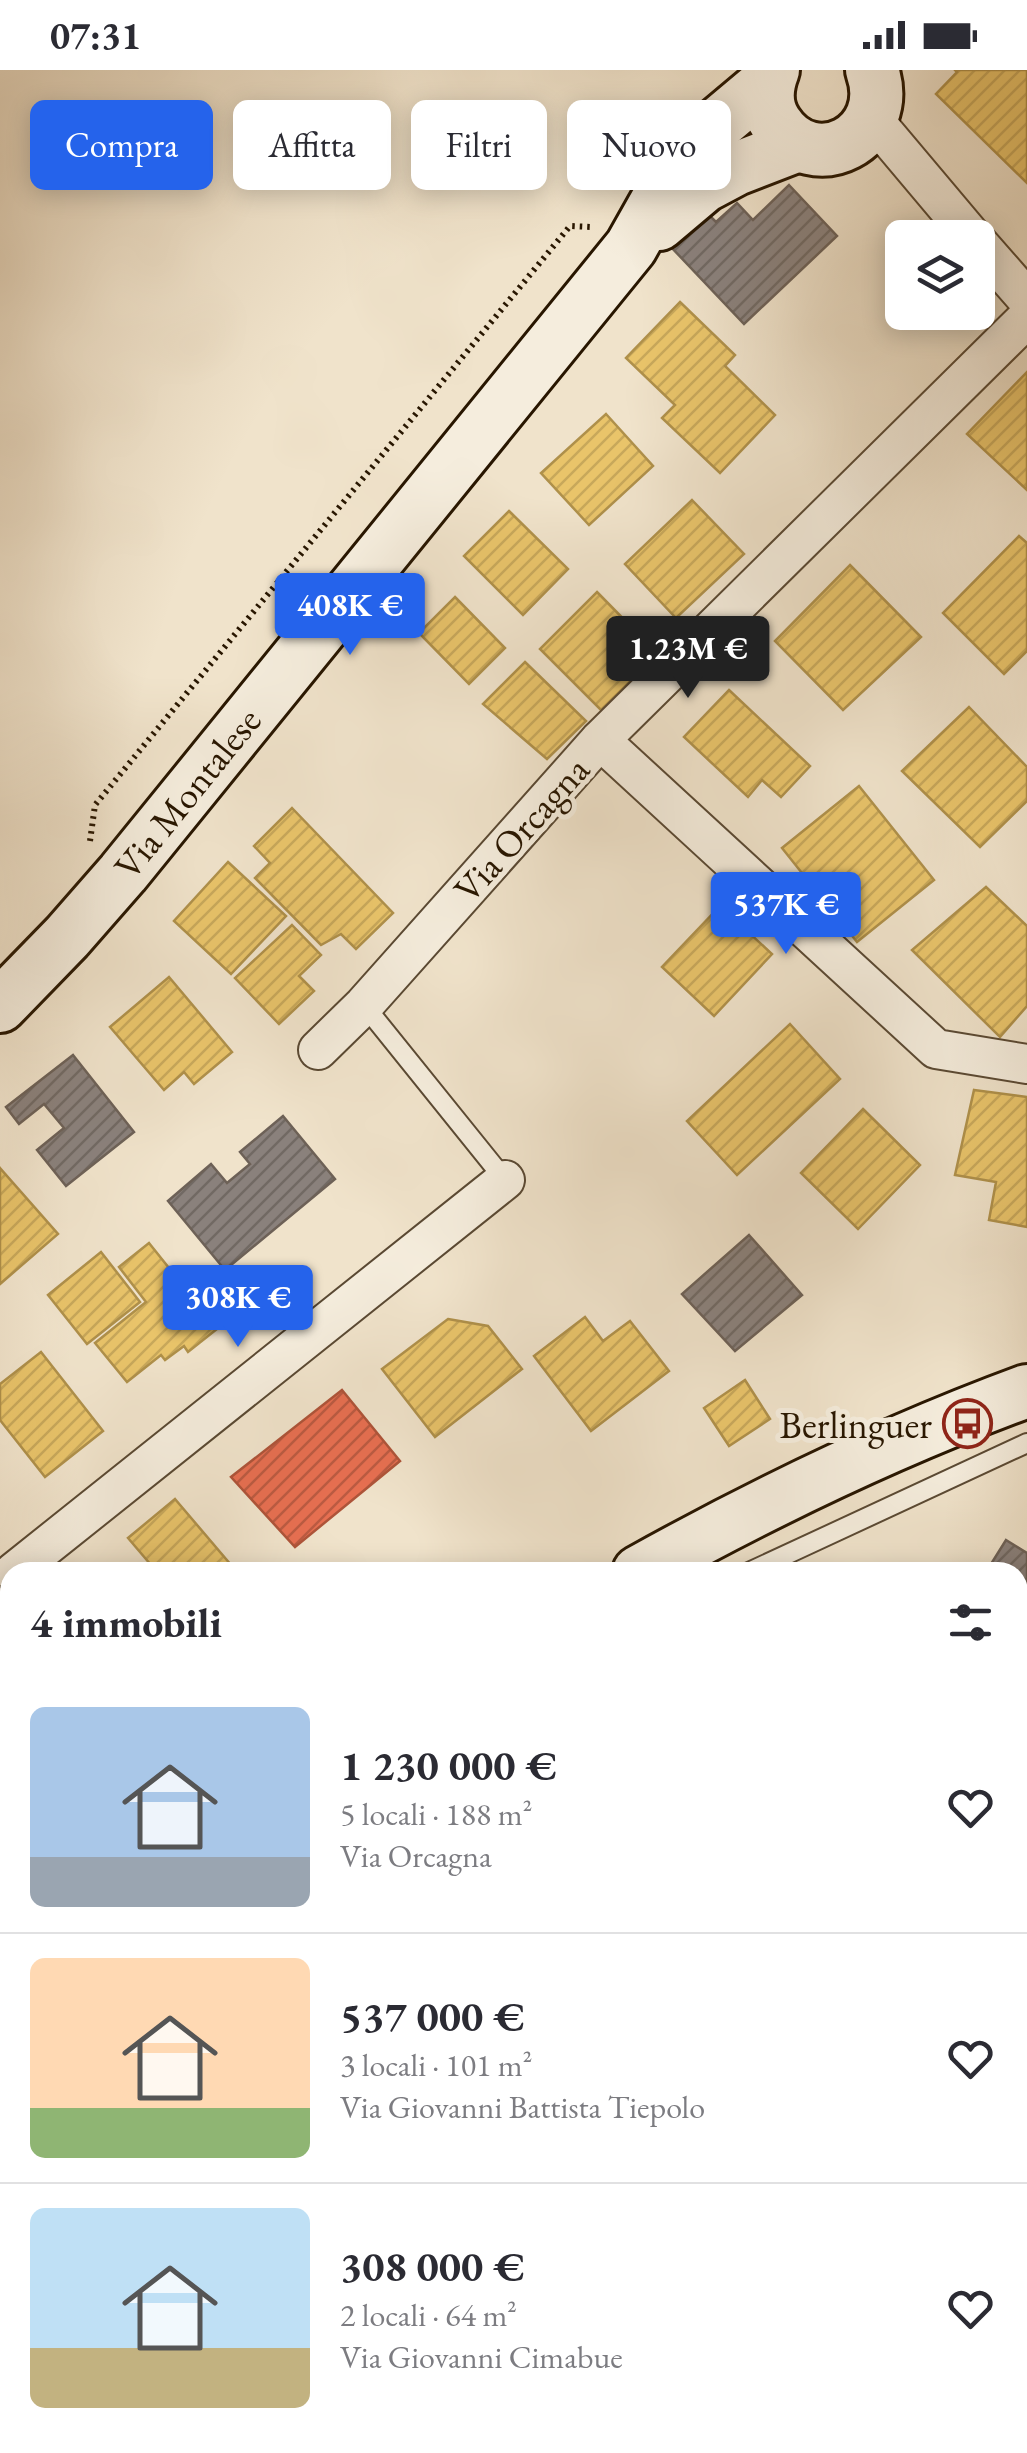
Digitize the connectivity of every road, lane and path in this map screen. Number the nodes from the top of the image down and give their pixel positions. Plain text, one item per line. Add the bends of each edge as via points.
1 (771, 76) edge
2 (877, 86) edge
3 (798, 144) junction
4 (962, 220) edge
5 (614, 238) junction
6 (995, 263) edge
7 (1027, 299) edge
8 (1027, 318) edge
9 (600, 740) junction
10 (87, 858) dead end
11 (364, 1005) junction
12 (0, 1006) edge
13 (318, 1050) dead end
14 (1027, 1064) edge
15 (505, 1180) joint
16 (1027, 1391) edge
17 (1027, 1443) edge
18 (27, 1562) edge
19 (657, 1562) edge
20 (771, 1562) edge

1 - 3 street, Via Montalese via 772,118
1 - 5 street, Via Montalese via 712,129
2 - 3 street, Via Montalese via 862,132 848,143 832,149
2 - 4 street
3 - 5 street, Via Montalese via 704,186
5 - 10 path via 570,226 94,805
5 - 12 street, Via Montalese via 123,872
6 - 7 street
8 - 9 street, Via Orcagna
9 - 11 street, Via Orcagna
9 - 14 street via 936,1049
11 - 13 street, Via Orcagna
11 - 15 lane
15 - 18 street
16 - 19 street via 848,1465
17 - 20 lane

